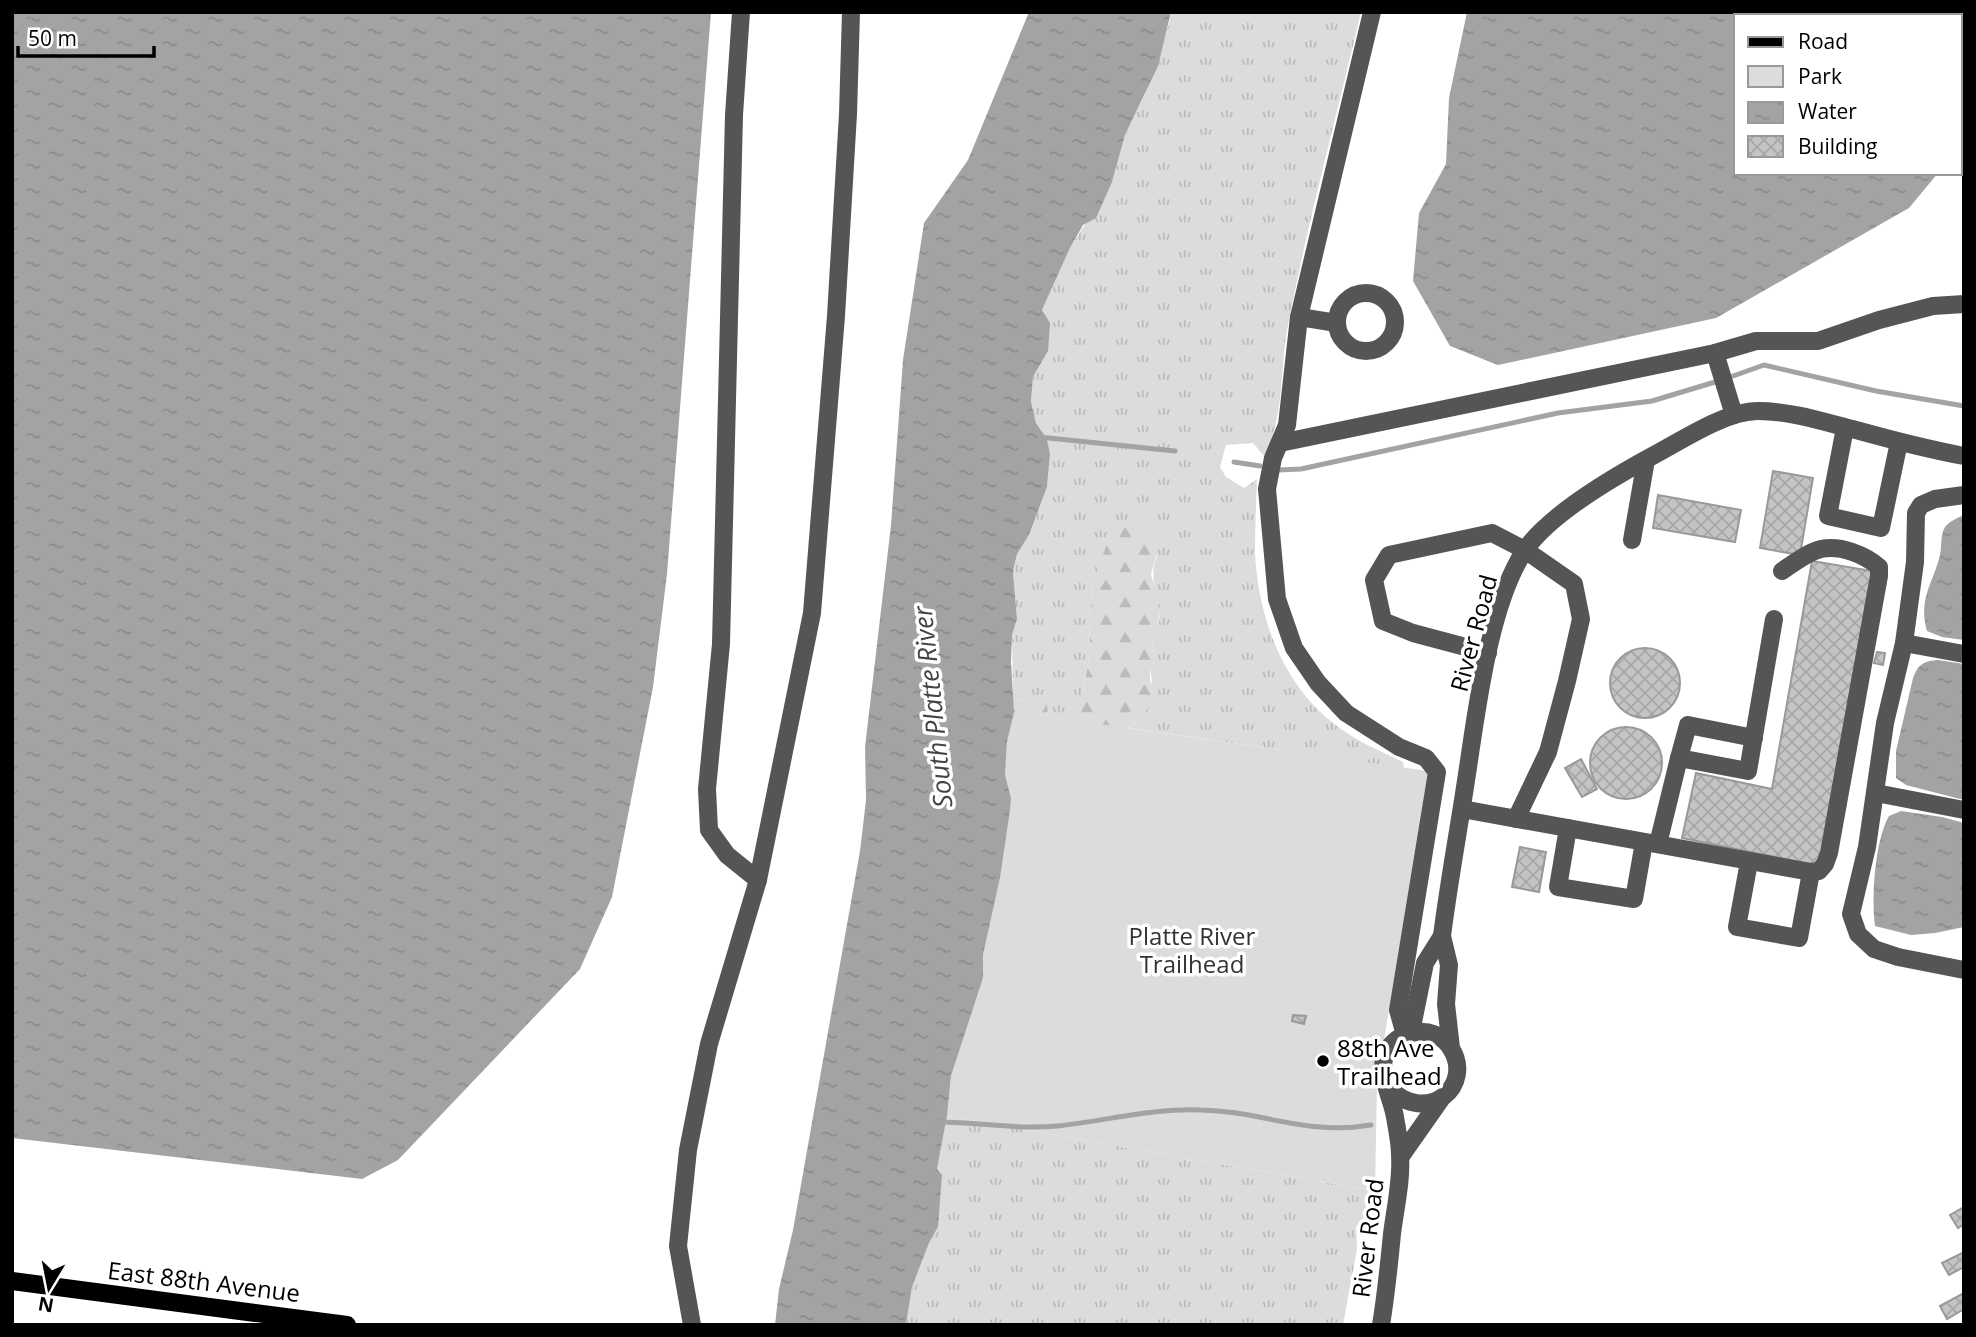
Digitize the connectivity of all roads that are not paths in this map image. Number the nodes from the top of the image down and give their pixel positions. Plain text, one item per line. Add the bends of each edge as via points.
1 (741, 12) edge
2 (851, 12) edge
3 (1372, 13) edge
4 (1964, 304) edge
5 (1299, 317) junction
6 (1337, 323) dead end
7 (1718, 361) junction
8 (1731, 407) junction
9 (1845, 428) junction
10 (1899, 442) junction
11 (1276, 451) junction
12 (1964, 456) edge
13 (1646, 460) junction
14 (1964, 495) edge
15 (1632, 540) dead end
16 (1525, 551) junction
17 (1782, 571) dead end
18 (1774, 619) dead end
19 (1904, 643) junction
20 (1488, 653) junction
21 (1964, 654) edge
22 (1754, 738) junction
23 (1679, 758) junction
24 (1876, 793) junction
25 (1462, 809) junction
26 (1964, 810) edge
27 (1516, 819) junction
28 (1568, 828) junction
29 (1651, 843) junction
30 (1749, 862) junction
31 (1811, 872) junction
32 (758, 880) junction
33 (1442, 936) junction
34 (1964, 970) edge
35 (1408, 1033) junction
36 (1451, 1048) junction
37 (1389, 1088) junction
38 (1441, 1099) junction
39 (1401, 1156) junction
40 (12, 1281) edge
41 (347, 1325) edge
42 (692, 1325) edge
43 (1381, 1325) edge

1 - 32 street via 734,115 721,644 708,789 709,830 727,855
2 - 32 street via 836,302 812,613
3 - 5 street
4 - 7 street via 1933,306 1818,341 1756,341
5 - 6 street
5 - 11 street via 1287,425
7 - 8 street
7 - 11 street
8 - 9 street
8 - 13 street, River Road
9 - 10 street
9 - 10 street via 1828,516 1881,528
10 - 12 street
11 - 35 street via 1267,489 1277,599 1294,648 1346,713 1399,747 1426,758 1437,772 1398,1010
13 - 15 street
13 - 16 street, River Road via 1570,509
14 - 19 street via 1934,499 1916,513 1915,562
16 - 20 street, River Road via 1505,591
16 - 20 street via 1492,533 1389,555 1374,580 1383,621
16 - 27 street via 1574,584 1581,619 1548,752
17 - 31 street via 1820,549 1834,548 1870,560 1879,568 1829,853 1819,871
18 - 22 street
19 - 21 street
19 - 24 street via 1885,723
20 - 25 street, River Road
22 - 23 street via 1688,725
22 - 23 street via 1748,771
23 - 29 street
24 - 26 street
24 - 34 street via 1851,914 1858,934 1874,949
25 - 27 street
25 - 33 street, River Road
27 - 28 street
28 - 29 street
28 - 29 street via 1558,887 1634,900
29 - 30 street
30 - 31 street
30 - 31 street via 1737,927 1799,938
32 - 42 street via 709,1044 688,1150 678,1246
33 - 35 street, River Road via 1425,963
33 - 36 street, River Road via 1449,965 1446,1004
35 - 36 street via 1433,1034
35 - 37 street via 1391,1045 1385,1056
36 - 38 street via 1457,1075
37 - 38 street via 1412,1105
37 - 39 street, River Road
38 - 39 street, River Road
39 - 43 street, River Road
40 - 41 main road, East 88th Avenue

